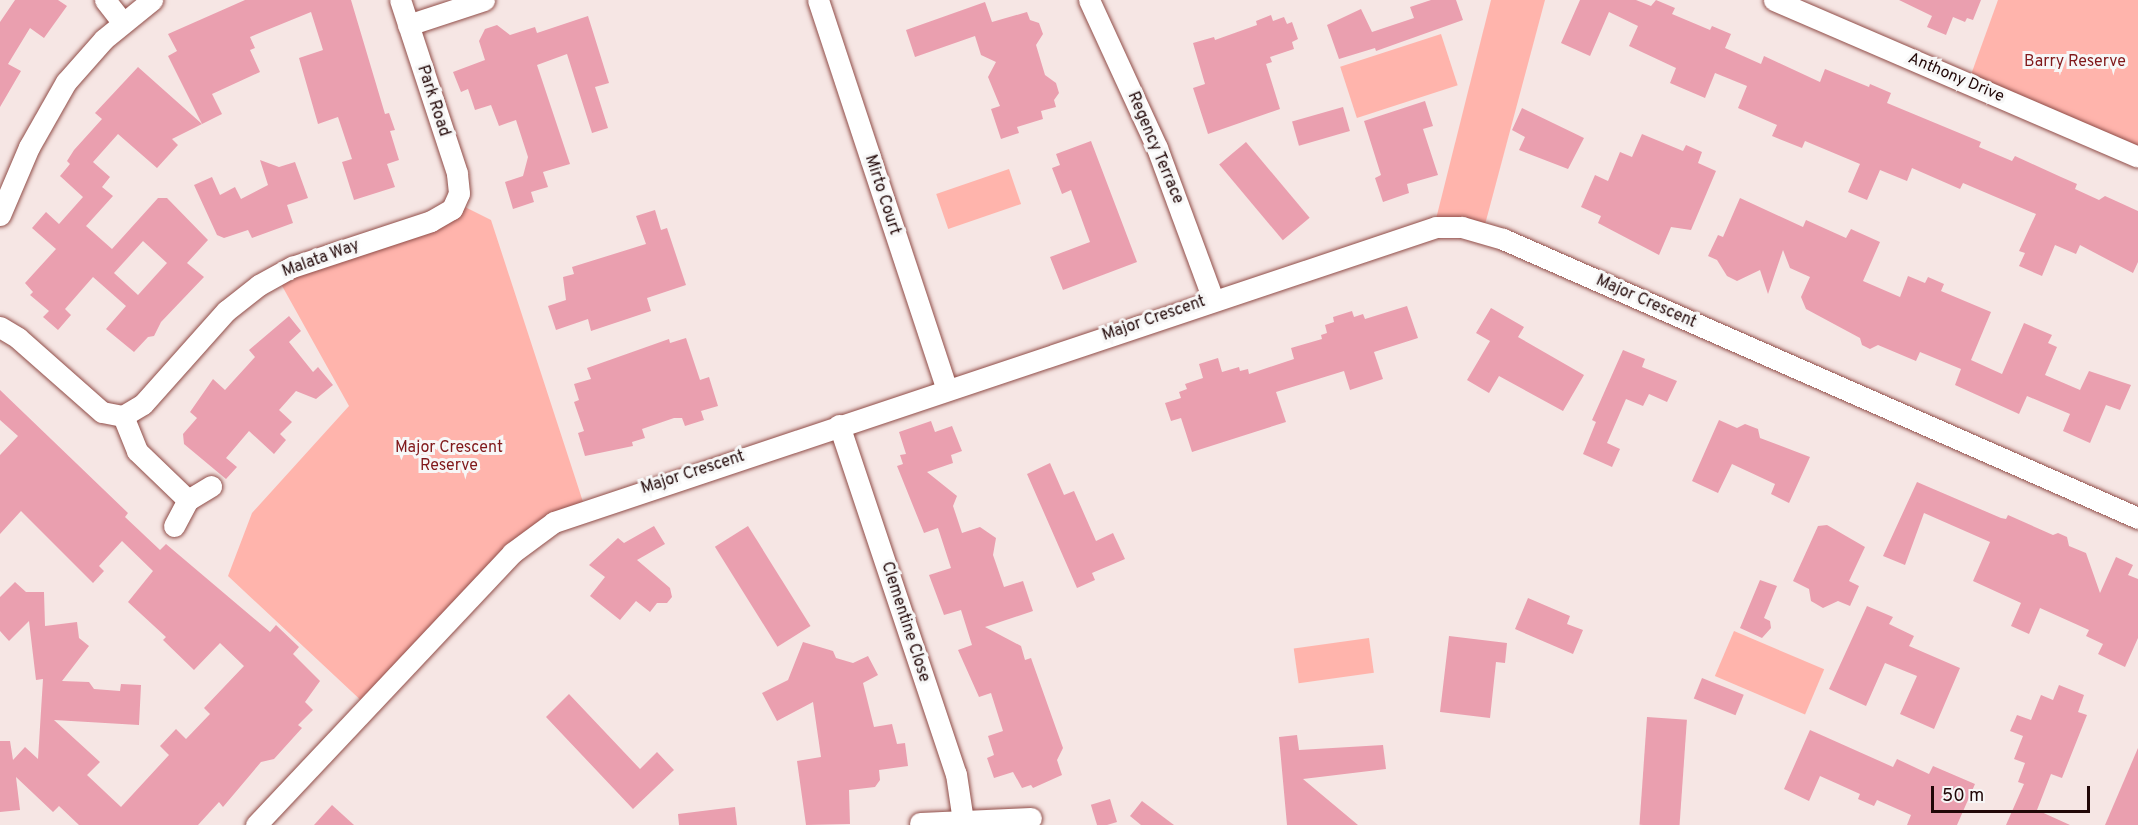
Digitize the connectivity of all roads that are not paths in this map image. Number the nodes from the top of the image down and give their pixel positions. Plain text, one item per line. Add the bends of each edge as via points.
1 (105, 0) edge
2 (153, 0) edge
3 (400, 0) edge
4 (484, 0) edge
5 (818, 0) edge
6 (1089, 0) edge
7 (1774, 0) edge
8 (122, 22) junction
9 (408, 26) junction
10 (2138, 158) edge
11 (458, 203) joint
12 (0, 215) edge
13 (1213, 299) junction
14 (0, 312) edge
15 (9, 333) edge
16 (947, 389) junction
17 (123, 416) junction
18 (839, 425) junction
19 (210, 486) dead end
20 (188, 500) junction
21 (2138, 518) edge
22 (174, 526) dead end
23 (1031, 818) dead end
24 (963, 821) junction
25 (920, 823) dead end
26 (256, 825) edge

1 - 8 street
2 - 8 street
3 - 9 street, Park Road
4 - 9 street
5 - 16 street, Mirto Court
6 - 13 street, Regency Terrace via 1166,170
7 - 10 street, Anthony Drive
8 - 12 street via 66,82 29,147
9 - 11 street, Park Road via 457,173
11 - 17 street, Malata Way via 439,218 308,261 259,285 226,311 143,404
13 - 16 street, Major Crescent
13 - 21 street, Major Crescent via 1425,230 1476,230
14 - 15 street
15 - 17 street via 94,406 110,416
16 - 18 street, Major Crescent
17 - 20 street via 137,452
18 - 24 street, Clementine Close via 956,774
18 - 26 street, Major Crescent via 585,508 540,530 476,591
19 - 20 street
20 - 22 street
23 - 24 street
24 - 25 street

